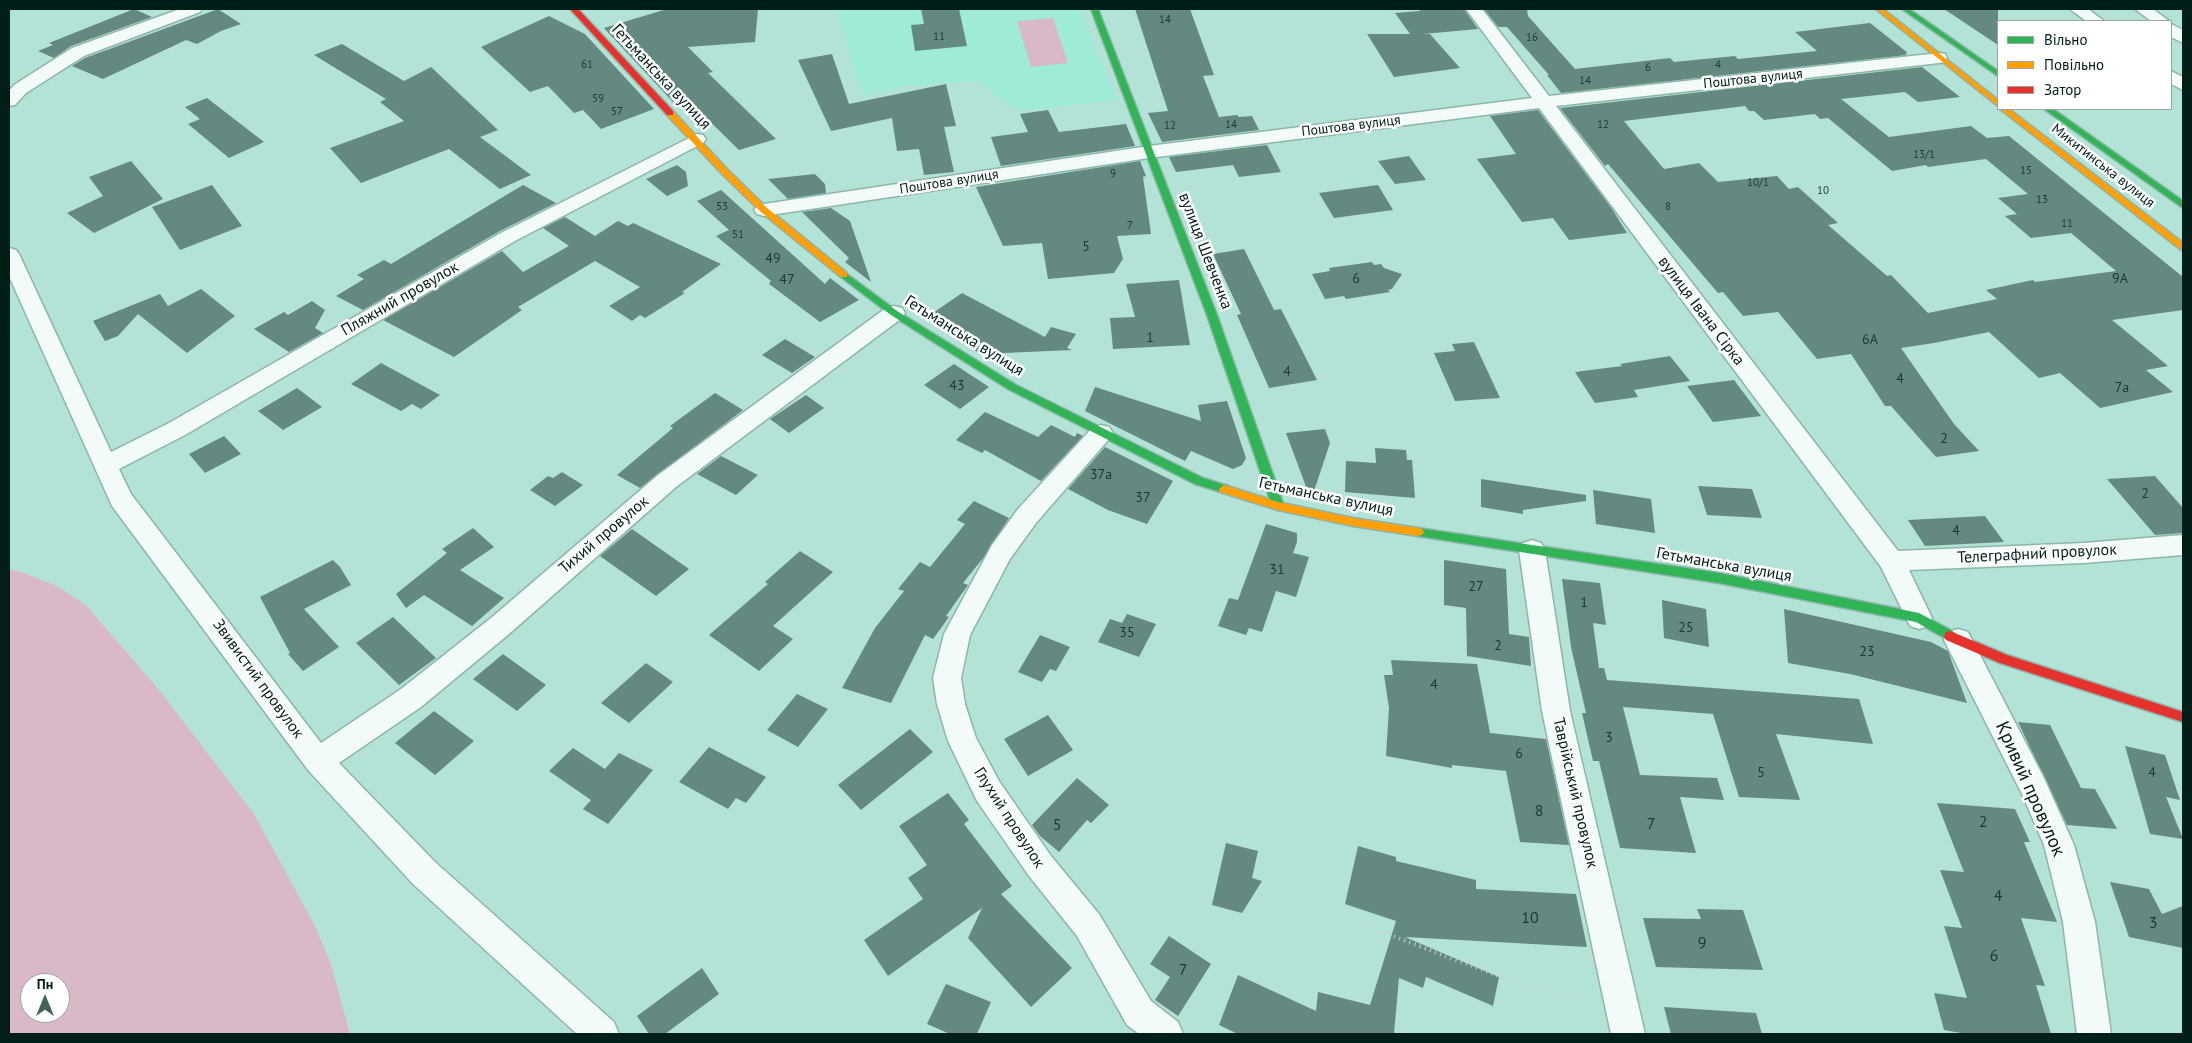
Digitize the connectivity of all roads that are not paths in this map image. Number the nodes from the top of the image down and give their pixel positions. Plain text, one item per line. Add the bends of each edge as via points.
1 (194, 9) edge
2 (574, 9) edge
3 (1094, 9) edge
4 (1474, 9) edge
5 (1879, 9) edge
6 (1904, 9) edge
7 (2078, 9) edge
8 (2143, 9) edge
9 (2094, 20) edge
10 (2159, 20) edge
11 (2172, 30) edge
12 (2183, 38) edge
13 (1939, 58) junction
14 (1997, 73) edge
15 (2172, 77) edge
16 (2183, 85) edge
17 (9, 101) edge
18 (1543, 102) junction
19 (1997, 103) edge
20 (2005, 110) edge
21 (2049, 110) edge
22 (697, 139) junction
23 (1150, 152) junction
24 (2183, 205) edge
25 (764, 210) junction
26 (2183, 247) edge
27 (9, 254) edge
28 (894, 313) junction
29 (1101, 433) junction
30 (106, 465) junction
31 (1278, 506) junction
32 (2183, 545) edge
33 (1532, 550) junction
34 (1891, 561) junction
35 (1919, 618) junction
36 (1958, 640) junction
37 (2183, 717) edge
38 (318, 761) junction
39 (1626, 1021) edge
40 (602, 1034) edge
41 (1166, 1034) edge
42 (2094, 1034) edge

1 - 17 street via 78,52 20,89
2 - 22 street, Гетьманська вулиця
3 - 23 street, вулиця Шевченка
4 - 18 street, вулиця Івана Сірка
5 - 13 street
6 - 14 street
7 - 9 street
8 - 10 street
11 - 12 street
13 - 18 street, Поштова вулиця
13 - 19 street
15 - 16 street
18 - 23 street, Поштова вулиця
18 - 34 street, вулиця Івана Сірка
20 - 26 street, Микитинська вулиця
21 - 24 street, Микитинська вулиця
22 - 25 street, Гетьманська вулиця
22 - 30 street, Пляжний провулок via 508,237 177,429
23 - 25 street, Поштова вулиця
23 - 31 street, вулиця Шевченка via 1212,315
25 - 28 street, Гетьманська вулиця
27 - 30 street, Звивистий провулок
28 - 29 street, Гетьманська вулиця via 1012,387
28 - 38 street, Тихий провулок via 667,481 500,626 411,698
29 - 31 street, Гетьманська вулиця via 1199,481
29 - 41 street, Глухий провулок via 1027,516 1001,552 957,634 946,678 962,741 988,791 1040,866 1088,925 1139,1013
30 - 38 street, Звивистий провулок via 121,499
31 - 33 street, Гетьманська вулиця via 1353,522
32 - 34 street, Телеграфний провулок via 2084,553
33 - 35 street, Гетьманська вулиця via 1719,578
33 - 39 street, Таврійський провулок via 1556,711
34 - 35 street, вулиця Івана Сірка
35 - 36 street, Гетьманська вулиця
36 - 37 street, Гетьманська вулиця via 2004,659
36 - 42 street, Кривий провулок via 2034,788 2059,845 2079,922
38 - 40 street, Звивистий провулок via 424,873

